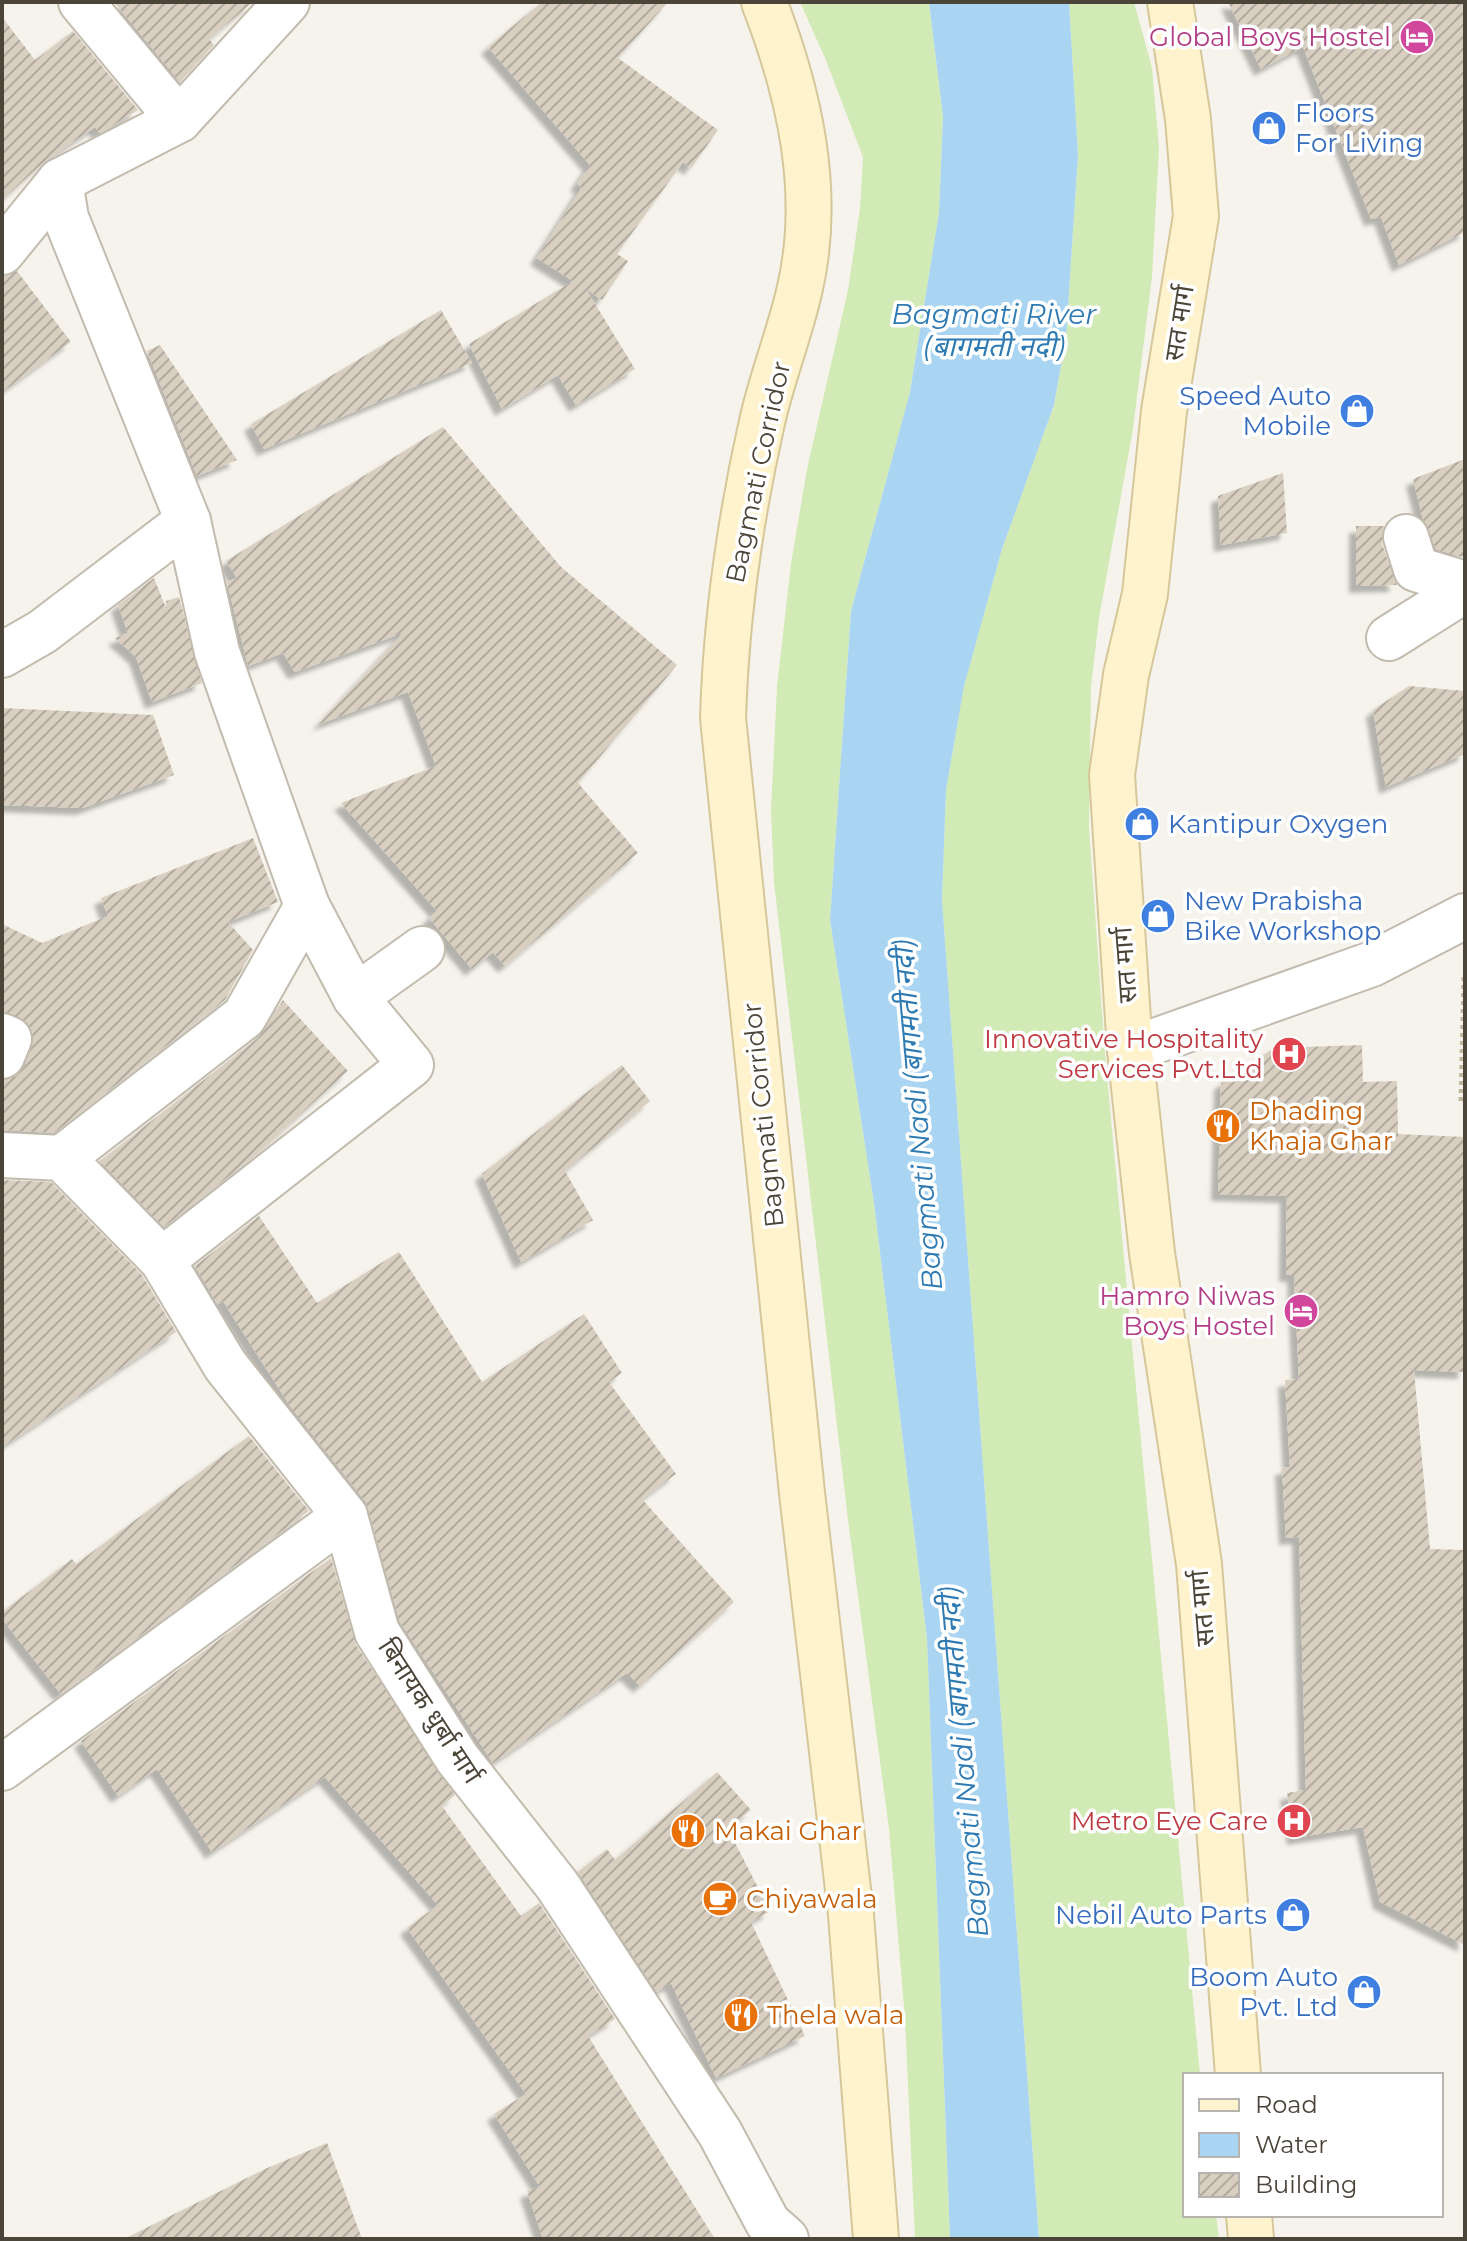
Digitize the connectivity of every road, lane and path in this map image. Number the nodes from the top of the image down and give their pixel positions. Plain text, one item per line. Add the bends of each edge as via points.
1 (81, 2) edge
2 (287, 2) edge
3 (764, 2) edge
4 (1170, 2) edge
5 (179, 120) junction
6 (60, 181) junction
7 (2, 252) edge
8 (188, 521) junction
9 (1406, 537) dead end
10 (1465, 584) edge
11 (1465, 590) edge
12 (1389, 638) dead end
13 (2, 655) edge
14 (307, 906) junction
15 (1465, 916) edge
16 (422, 949) dead end
17 (1464, 963) edge
18 (355, 997) junction
19 (2, 1036) edge
20 (1130, 1050) junction
21 (2, 1056) edge
22 (1465, 1102) edge
23 (2, 1155) edge
24 (62, 1158) junction
25 (162, 1260) junction
26 (345, 1516) junction
27 (2, 1768) edge
28 (1238, 2073) edge
29 (1249, 2217) edge
30 (786, 2239) edge
31 (876, 2239) edge
32 (1251, 2239) edge

1 - 5 street
2 - 5 street
3 - 31 main road, Bagmati Corridor via 797,105 807,168 808,230 800,290 763,420 739,538 723,718 851,1915
4 - 20 main road, सत मार्ग via 1196,216 1164,411 1145,594 1126,675 1112,775
5 - 6 street
6 - 7 street
6 - 8 street via 66,218
8 - 13 street via 42,632
8 - 14 street via 217,652
9 - 10 street via 1416,569
11 - 12 street
14 - 18 street
14 - 24 street via 244,1017
15 - 20 street via 1372,964
16 - 18 street
17 - 22 path
18 - 25 street via 411,1065
19 - 21 street via 9,1039
20 - 28 main road, सत मार्ग via 1152,1253 1199,1564
23 - 24 street
24 - 25 street, बिनायक धुर्बा मार्ग
25 - 26 street, बिनायक धुर्बा मार्ग via 225,1365
26 - 27 street
26 - 30 street, बिनायक धुर्बा मार्ग via 377,1632 457,1758 557,1885 720,2133 768,2223
29 - 32 main road

